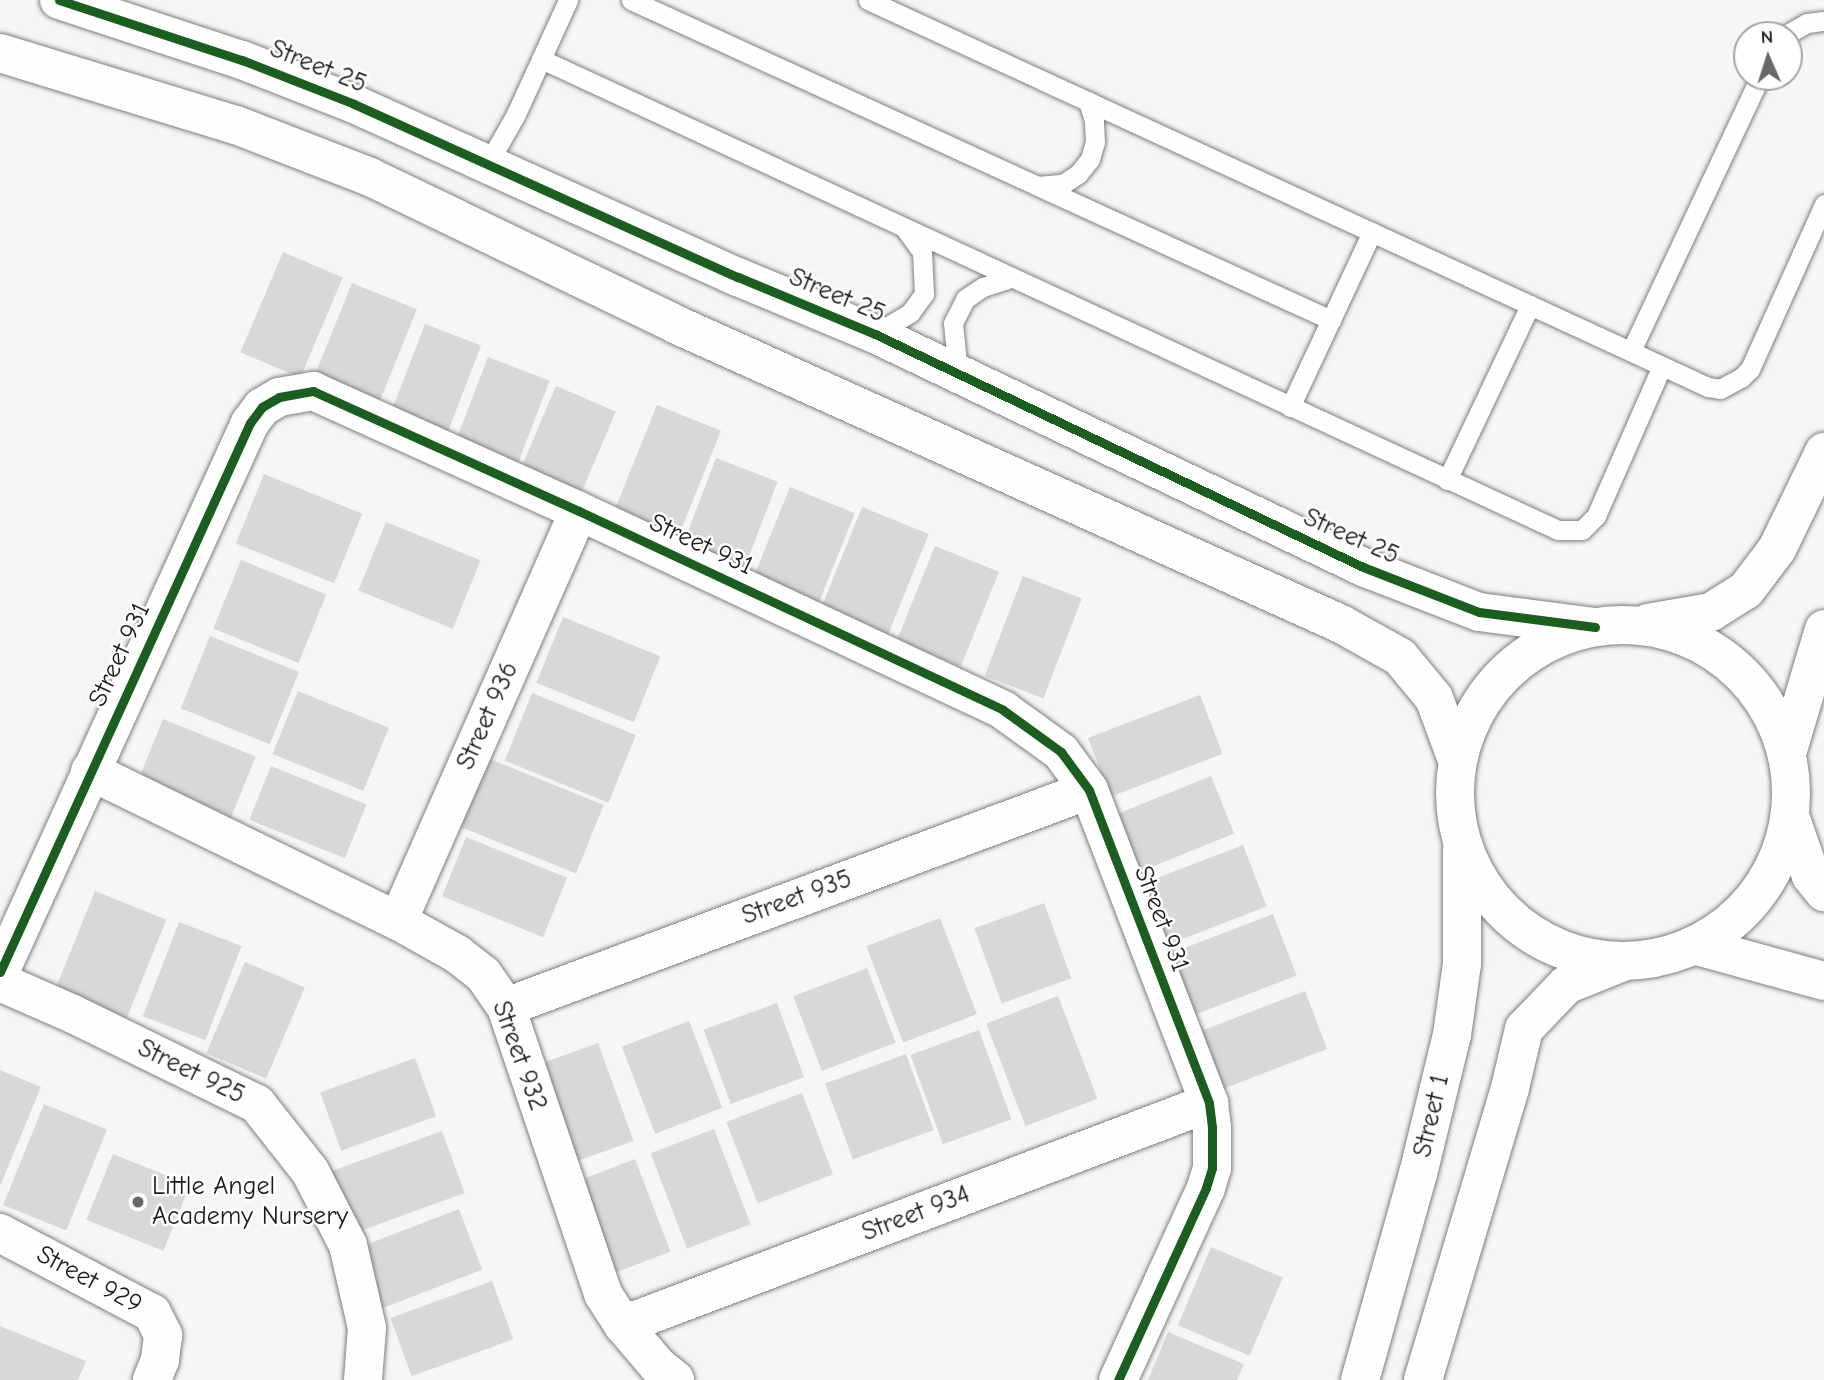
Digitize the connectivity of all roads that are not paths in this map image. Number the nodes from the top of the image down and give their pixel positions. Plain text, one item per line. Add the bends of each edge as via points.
1 (59, 0) edge
2 (568, 0) edge
3 (631, 0) edge
4 (868, 0) edge
5 (1824, 21) edge
6 (1803, 25) edge
7 (0, 53) edge
8 (541, 59) junction
9 (1753, 91) edge
10 (1088, 101) junction
11 (487, 165) junction
12 (1037, 186) junction
13 (1824, 204) edge
14 (906, 229) junction
15 (1372, 232) junction
16 (1824, 238) edge
17 (1803, 250) junction
18 (1011, 278) junction
19 (1530, 305) junction
20 (1331, 320) junction
21 (875, 334) junction
22 (1631, 351) junction
23 (1662, 366) junction
24 (958, 373) junction
25 (1290, 407) junction
26 (1824, 452) edge
27 (1447, 480) junction
28 (579, 511) junction
29 (1634, 625) junction
30 (1595, 627) junction
31 (1824, 629) edge
32 (1788, 750) junction
33 (1457, 760) junction
34 (89, 771) junction
35 (1089, 790) junction
36 (1791, 819) junction
37 (1462, 845) junction
38 (1824, 892) edge
39 (398, 921) junction
40 (1696, 946) junction
41 (1623, 962) junction
42 (0, 972) edge
43 (1824, 981) edge
44 (0, 982) edge
45 (506, 1007) junction
46 (1209, 1103) junction
47 (0, 1233) edge
48 (623, 1325) junction
49 (152, 1380) edge
50 (363, 1380) edge
51 (676, 1380) edge
52 (1118, 1380) edge
53 (1360, 1380) edge
54 (1423, 1380) edge

1 - 11 street, Street 25 via 242,60 355,104
2 - 8 lane
3 - 12 lane
4 - 10 lane
5 - 6 lane
7 - 33 street via 236,125 370,177 689,330 1340,624 1400,657 1434,698
8 - 11 lane via 516,116
8 - 14 lane
9 - 22 lane
10 - 12 lane via 1095,142 1090,159 1063,184
10 - 15 lane
11 - 21 street, Street 25
12 - 20 lane
13 - 17 lane
14 - 18 lane
14 - 21 lane via 922,252 924,294 910,313
15 - 19 lane
15 - 20 lane
16 - 17 lane
17 - 23 lane via 1750,369 1741,378 1720,389
18 - 24 lane via 965,299 953,323
18 - 25 lane
19 - 22 lane
19 - 27 lane
20 - 25 lane
21 - 24 street, Street 25
22 - 23 lane
23 - 27 lane via 1599,509 1582,530 1558,530
24 - 30 street, Street 25 via 1363,568 1479,612
25 - 27 lane
26 - 29 street via 1777,549 1746,590 1711,612
28 - 34 street, Street 931 via 313,391 279,397 262,407 250,423
28 - 35 street, Street 931 via 1003,710 1060,752
28 - 39 street, Street 936
29 - 30 street
29 - 32 street via 1685,637 1731,663 1766,702
30 - 33 street via 1547,643 1505,672 1474,712
31 - 32 street
32 - 36 street via 1793,784
33 - 37 street via 1454,803
34 - 39 street, Street 932
34 - 42 street, Street 931
35 - 45 street, Street 935
35 - 46 street, Street 931
36 - 38 street via 1811,876
36 - 40 street via 1774,871 1742,915
37 - 41 street via 1486,892 1523,930 1571,954
37 - 53 street, Street 1 via 1462,964 1452,1035
39 - 45 street, Street 932 via 483,974
40 - 41 street via 1661,958
40 - 43 street
41 - 54 street via 1566,985 1524,1029
44 - 50 street, Street 925 via 257,1104 310,1171 348,1245 367,1328
45 - 48 street, Street 932 via 587,1254 603,1294
46 - 48 street, Street 934
46 - 52 street, Street 931 via 1213,1150 1209,1178
47 - 49 street, Street 929 via 152,1313 163,1335
48 - 51 street, Street 932

